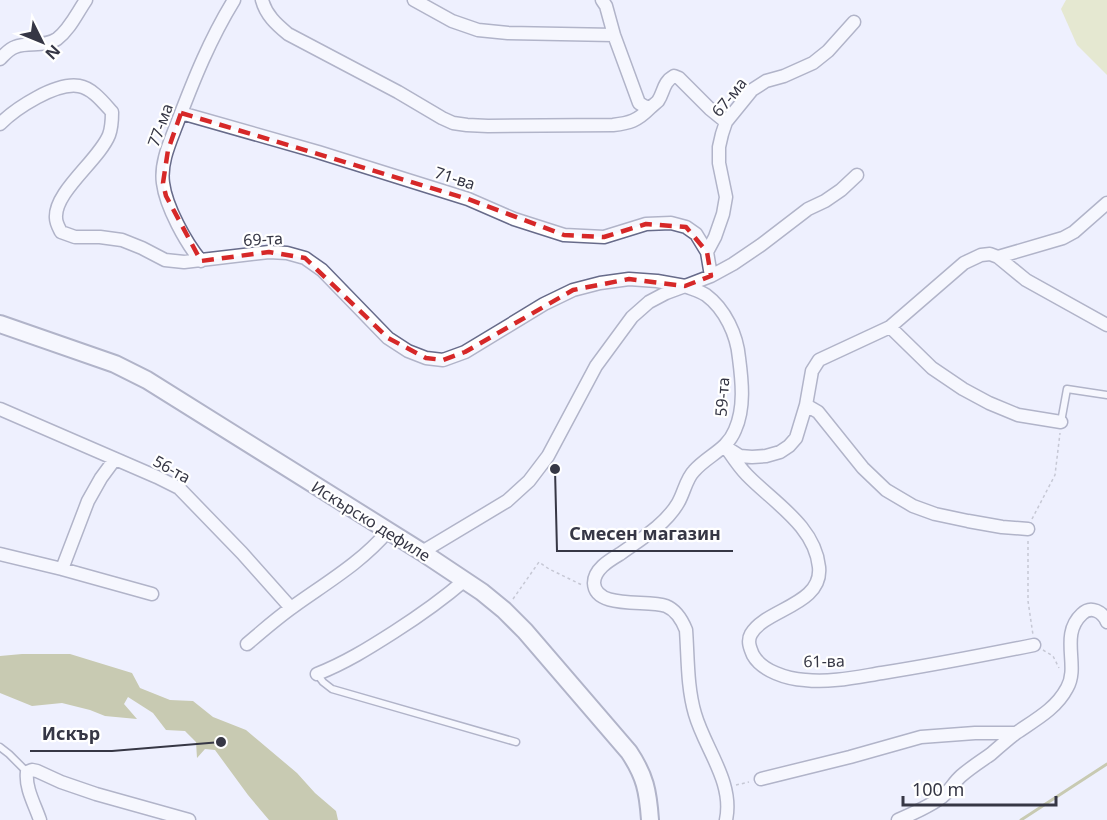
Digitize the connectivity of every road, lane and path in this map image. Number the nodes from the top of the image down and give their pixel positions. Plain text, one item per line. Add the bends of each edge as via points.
1 (86, 0) edge
2 (234, 0) edge
3 (262, 0) edge
4 (414, 0) edge
5 (602, 0) edge
6 (854, 22) dead end
7 (614, 35) junction
8 (0, 60) edge
9 (650, 108) junction
10 (181, 113) junction
11 (726, 122) junction
12 (0, 124) edge
13 (857, 175) dead end
14 (1107, 203) edge
15 (707, 252) junction
16 (998, 257) junction
17 (201, 261) junction
18 (711, 276) junction
19 (685, 286) junction
20 (0, 324) edge
21 (1107, 325) edge
22 (890, 327) junction
23 (1107, 396) edge
24 (806, 405) junction
25 (0, 409) edge
26 (1061, 422) joint
27 (725, 446) junction
28 (114, 459) junction
29 (1028, 529) dead end
30 (388, 531) junction
31 (422, 552) junction
32 (0, 554) edge
33 (62, 569) junction
34 (465, 580) junction
35 (597, 591) junction
36 (152, 594) dead end
37 (291, 608) junction
38 (504, 610) junction
39 (1107, 622) edge
40 (247, 644) dead end
41 (1035, 645) joint
42 (1060, 668) dead end
43 (317, 674) joint
44 (1016, 733) junction
45 (516, 742) dead end
46 (0, 747) edge
47 (27, 772) junction
48 (761, 779) joint
49 (724, 788) junction
50 (40, 820) edge
51 (189, 820) edge
52 (650, 820) edge
53 (726, 820) edge
54 (898, 820) edge

1 - 8 street via 57,39 15,47
2 - 10 street, 77-ма via 210,41
3 - 9 street via 274,23 288,34 453,123 613,125 637,120
4 - 7 street via 478,30
5 - 7 street
6 - 11 street, 67-ма via 813,63 752,90
7 - 9 street via 639,103
9 - 11 street via 674,76
10 - 15 street, 71-ва via 458,196 564,235 604,237 646,224 670,223 686,226
10 - 17 street, 77-ма via 163,168 163,183 183,234
11 - 15 street, 67-ма via 719,163 726,197
12 - 17 street, 69-та via 32,101 62,87 80,86 92,92 112,112 112,124 109,137 57,206 56,220 61,232 75,237 122,240 165,260
13 - 18 street via 841,190
14 - 16 street via 1063,238
15 - 18 street
16 - 21 street via 1026,280
16 - 22 street via 981,255 964,263
17 - 19 street, 69-та via 269,252 305,258 322,270 388,338 408,351 443,360 465,352 573,290 629,279
18 - 19 street
19 - 27 street, 59-та via 705,295 720,308 738,350 739,419
19 - 31 street via 650,302 626,324 596,366 548,456 529,481 507,501
20 - 30 main road, Искърско дефиле via 115,364 147,380
22 - 24 street via 819,360 812,371
22 - 26 street via 932,368 963,389 1018,415
23 - 26 lane via 1067,388
24 - 27 street via 796,438 780,452 740,456
24 - 29 street via 818,412 871,476 913,506 968,521
25 - 28 street, 56-та
27 - 35 street, 59-та via 692,473 670,515 603,565 594,582
27 - 41 street, 61-ва via 746,474 806,534 819,566 819,579 810,593 759,625 750,635 749,646 755,659 768,670 805,680 831,681
28 - 33 street via 88,501
28 - 37 street, 56-та via 179,488
30 - 31 main road, Искърско дефиле
30 - 37 street via 361,559
31 - 34 main road, Искърско дефиле
32 - 33 street
33 - 36 street
34 - 38 main road, Искърско дефиле
34 - 43 street via 363,651
35 - 38 path via 539,562
35 - 49 street via 609,601 667,606 682,620 694,712
37 - 40 street
38 - 52 main road, Искърско дефиле via 629,752 646,785
39 - 44 street via 1099,611 1083,612 1075,622 1070,640 1072,677 1068,688 1045,714
41 - 42 path via 1053,656
43 - 45 lane via 333,689
44 - 48 street via 921,737
44 - 54 street via 961,776 941,798
46 - 47 lane
47 - 50 street
47 - 51 street via 37,771 96,794
48 - 49 path
49 - 53 street

